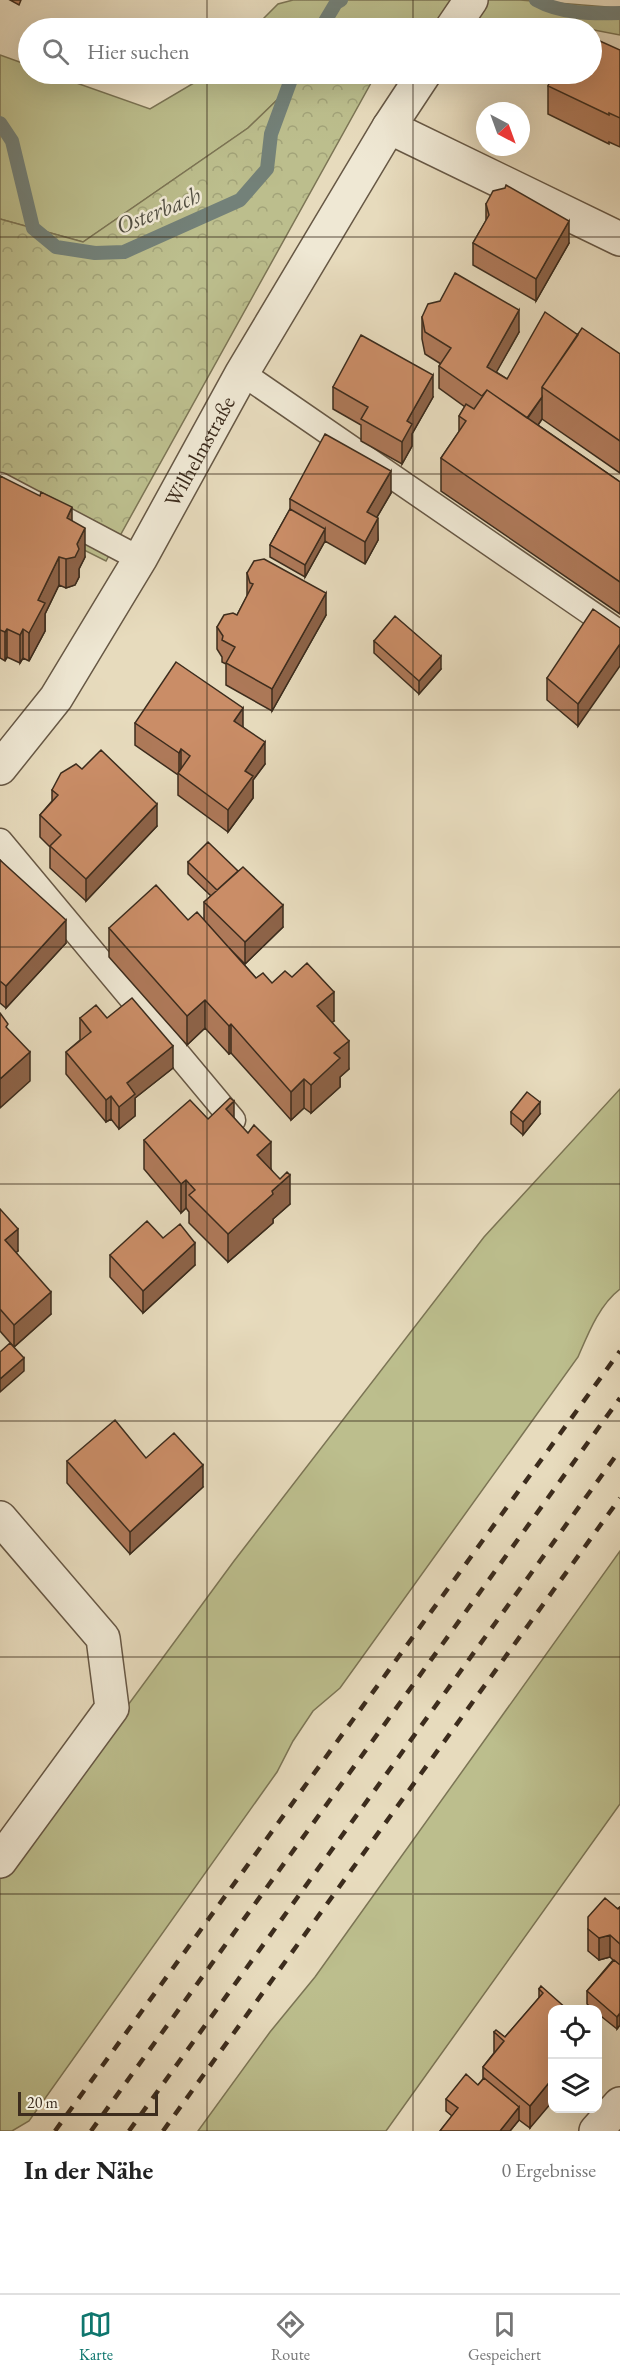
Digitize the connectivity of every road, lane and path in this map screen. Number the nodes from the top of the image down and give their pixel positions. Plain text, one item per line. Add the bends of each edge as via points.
1 (471, 0) edge
2 (459, 18) edge
3 (417, 84) edge
4 (389, 127) junction
5 (620, 239) edge
6 (242, 373) junction
7 (0, 485) edge
8 (140, 559) junction
9 (620, 633) edge
10 (0, 768) edge
11 (0, 841) edge
12 (233, 1120) edge
13 (0, 1518) edge
14 (0, 1861) edge
15 (620, 2104) edge
16 (596, 2131) edge

1 - 2 street
3 - 4 street, Wilhelmstraße
4 - 5 street
4 - 6 street, Wilhelmstraße
6 - 8 street, Wilhelmstraße
6 - 9 lane
7 - 8 lane
8 - 10 street, Wilhelmstraße via 56,698
11 - 12 lane
13 - 14 street via 103,1638 112,1708
15 - 16 street

